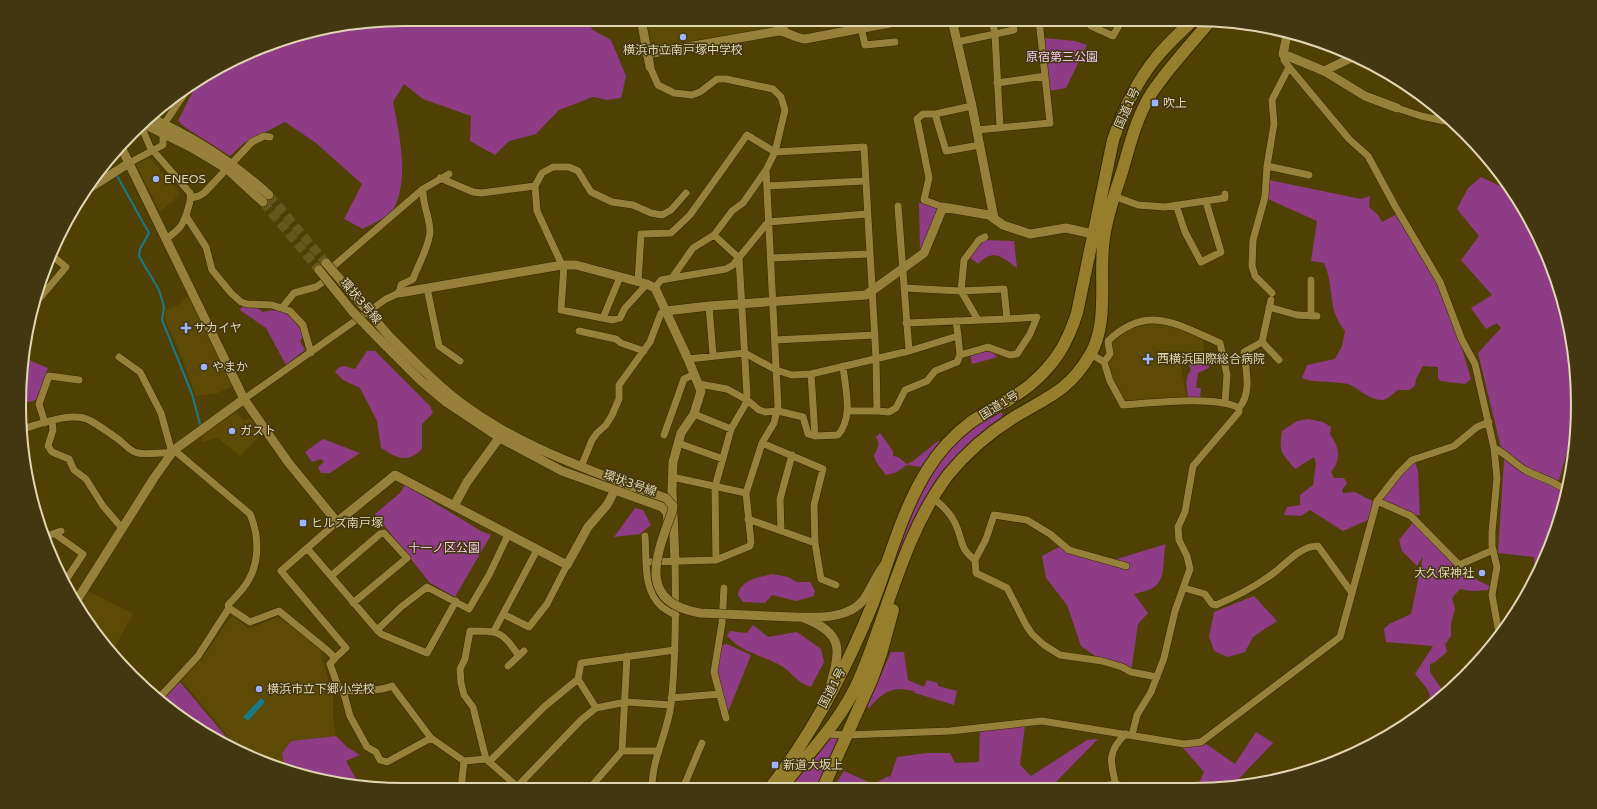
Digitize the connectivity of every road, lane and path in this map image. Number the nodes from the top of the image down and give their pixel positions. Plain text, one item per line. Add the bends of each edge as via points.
1 (642, 26) edge
2 (784, 26) edge
3 (867, 26) edge
4 (953, 26) edge
5 (993, 26) edge
6 (1013, 26) edge
7 (1040, 26) edge
8 (1092, 26) edge
9 (1119, 26) edge
10 (1188, 26) edge
11 (861, 27) junction
12 (1206, 27) edge
13 (785, 32) junction
14 (995, 34) junction
15 (1286, 38) edge
16 (895, 42) dead end
17 (957, 42) junction
18 (647, 54) junction
19 (1283, 54) junction
20 (1348, 60) edge
21 (650, 67) joint
22 (1289, 68) junction
23 (1324, 71) junction
24 (1045, 76) junction
25 (998, 83) junction
26 (181, 99) edge
27 (972, 106) junction
28 (1397, 108) joint
29 (935, 114) junction
30 (154, 121) edge
31 (1443, 121) edge
32 (149, 126) edge
33 (163, 128) junction
34 (1000, 128) junction
35 (977, 130) junction
36 (143, 131) edge
37 (270, 137) dead end
38 (980, 145) junction
39 (153, 150) junction
40 (123, 152) edge
41 (775, 152) junction
42 (129, 163) junction
43 (230, 166) junction
44 (1267, 166) junction
45 (766, 170) junction
46 (449, 174) dead end
47 (1309, 175) dead end
48 (440, 178) junction
49 (865, 181) junction
50 (98, 183) edge
51 (535, 186) junction
52 (766, 186) junction
53 (423, 189) junction
54 (686, 193) dead end
55 (1226, 194) dead end
56 (1114, 196) junction
57 (191, 198) junction
58 (266, 199) tunnel mouth
59 (1206, 202) junction
60 (1176, 205) junction
61 (898, 206) dead end
62 (943, 207) junction
63 (867, 214) junction
64 (186, 216) junction
65 (994, 218) junction
66 (768, 222) junction
67 (1094, 234) junction
68 (714, 235) junction
69 (985, 237) dead end
70 (166, 239) junction
71 (869, 254) junction
72 (739, 258) junction
73 (771, 258) junction
74 (56, 259) edge
75 (326, 263) tunnel mouth
76 (563, 265) junction
77 (902, 269) junction
78 (319, 270) tunnel mouth
79 (620, 277) junction
80 (672, 278) junction
81 (1311, 280) dead end
82 (647, 284) junction
83 (426, 288) junction
84 (904, 288) junction
85 (961, 291) junction
86 (872, 292) junction
87 (399, 293) junction
88 (43, 295) edge
89 (1270, 300) junction
90 (773, 301) junction
91 (742, 303) junction
92 (708, 306) junction
93 (282, 308) junction
94 (666, 311) junction
95 (602, 318) junction
96 (1007, 319) junction
97 (978, 320) junction
98 (956, 321) junction
99 (906, 323) junction
100 (579, 331) dead end
101 (875, 335) junction
102 (958, 336) junction
103 (385, 339) junction
104 (775, 340) junction
105 (1262, 342) junction
106 (644, 351) junction
107 (908, 351) junction
108 (310, 353) junction
109 (745, 353) junction
110 (1091, 354) junction
111 (713, 355) junction
112 (960, 355) junction
113 (119, 357) dead end
114 (688, 358) junction
115 (876, 358) junction
116 (1279, 360) dead end
117 (460, 361) dead end
118 (1104, 362) junction
119 (843, 366) junction
120 (776, 370) junction
121 (695, 374) junction
122 (811, 374) junction
123 (79, 380) dead end
124 (699, 384) junction
125 (244, 399) junction
126 (747, 400) junction
127 (1004, 403) junction
128 (1225, 403) junction
129 (1239, 408) junction
130 (778, 410) junction
131 (848, 411) junction
132 (877, 411) junction
133 (694, 414) junction
134 (1013, 418) junction
135 (49, 422) junction
136 (1489, 422) junction
137 (27, 428) edge
138 (730, 429) junction
139 (502, 434) junction
140 (664, 435) dead end
141 (815, 436) junction
142 (762, 443) junction
143 (678, 444) junction
144 (1494, 448) junction
145 (173, 451) junction
146 (792, 455) junction
147 (723, 459) junction
148 (581, 467) junction
149 (672, 477) junction
150 (715, 486) junction
151 (1562, 487) edge
152 (615, 490) junction
153 (746, 493) junction
154 (932, 498) junction
155 (1377, 501) junction
156 (454, 506) junction
157 (748, 519) junction
158 (337, 522) junction
159 (668, 524) junction
160 (122, 528) junction
161 (781, 530) junction
162 (50, 535) edge
163 (508, 535) junction
164 (645, 536) dead end
165 (815, 543) junction
166 (307, 548) junction
167 (537, 550) junction
168 (1493, 550) junction
169 (906, 557) junction
170 (716, 560) junction
171 (888, 560) junction
172 (975, 560) junction
173 (675, 561) junction
174 (647, 562) junction
175 (567, 565) junction
176 (1126, 566) dead end
177 (331, 576) junction
178 (68, 577) edge
179 (836, 585) dead end
180 (724, 588) dead end
181 (1184, 588) junction
182 (1352, 593) junction
183 (79, 597) edge
184 (456, 601) junction
185 (353, 603) junction
186 (230, 608) junction
187 (504, 614) junction
188 (676, 615) junction
189 (798, 617) junction
190 (1498, 628) edge
191 (377, 630) junction
192 (494, 631) junction
193 (674, 650) junction
194 (627, 656) junction
195 (335, 658) junction
196 (508, 666) dead end
197 (1157, 677) junction
198 (578, 679) junction
199 (343, 690) junction
200 (720, 694) junction
201 (162, 695) edge
202 (827, 698) junction
203 (626, 702) junction
204 (671, 702) junction
205 (596, 708) junction
206 (726, 718) dead end
207 (825, 734) junction
208 (1129, 735) junction
209 (848, 736) junction
210 (431, 738) junction
211 (702, 743) dead end
212 (622, 751) junction
213 (658, 751) junction
214 (488, 760) junction
215 (464, 761) junction
216 (462, 783) edge
217 (512, 783) edge
218 (522, 783) edge
219 (594, 783) edge
220 (653, 783) edge
221 (685, 783) edge
222 (777, 783) edge
223 (778, 783) edge
224 (824, 783) edge
225 (1118, 783) edge

1 - 18 street
2 - 13 street
3 - 11 street
4 - 17 street
5 - 14 street
6 - 14 street via 1014,30
7 - 24 street
8 - 9 street via 1113,36
10 - 67 highway, 国道1号 via 1156,58 1136,87 1120,120 1113,140
11 - 13 street via 805,39
11 - 16 street via 865,45
12 - 56 highway, 国道1号 via 1152,92 1137,123
13 - 18 street
14 - 17 street
14 - 25 street
15 - 19 street
17 - 27 street
18 - 21 street
19 - 22 street
19 - 23 street
20 - 23 street
21 - 41 street via 658,85 674,93 692,95 717,80 726,79 773,89 781,97 785,110
22 - 44 street via 1272,100 1274,124
22 - 136 street via 1349,140 1368,156 1394,206 1426,257 1440,282 1462,340 1475,364
23 - 28 street via 1359,94
24 - 25 street
24 - 34 street via 1050,123
25 - 34 street
26 - 33 street
27 - 29 street
27 - 35 street
28 - 31 street
29 - 38 street via 946,151
29 - 62 street via 923,114 917,119 929,178 924,200
30 - 33 street
32 - 33 street
33 - 39 street via 163,145
33 - 43 street
34 - 35 street
35 - 38 street
36 - 39 street
37 - 43 street via 258,138
38 - 65 street
39 - 42 street
39 - 57 street via 190,193
40 - 42 street
41 - 45 street
41 - 49 street via 864,147
41 - 82 street via 747,135 690,215 671,233 641,234
42 - 50 street
42 - 70 street
43 - 57 street via 204,193
43 - 58 street
44 - 47 street
44 - 89 street via 1264,197 1253,240 1252,260 1256,276
45 - 52 street
45 - 68 street via 743,203 732,211
46 - 48 street
48 - 51 street via 477,193
48 - 53 street
49 - 52 street
49 - 63 street
51 - 54 street via 542,173 553,167 569,167 578,171 591,192 612,202 662,215 671,210
51 - 76 street via 537,211
52 - 66 street
53 - 87 street via 422,199 430,230 429,239 413,279 401,285
53 - 93 street via 329,270 326,280 316,287 294,293
55 - 59 street via 1225,198
56 - 60 street via 1138,205
56 - 110 highway, 国道1号 via 1104,238 1098,331
57 - 64 street
59 - 60 street
59 - 60 street via 1221,252 1201,262 1185,232
61 - 77 street
62 - 65 street via 982,213
62 - 77 street via 924,253
63 - 66 street
63 - 71 street
64 - 70 street via 179,229
64 - 93 street via 206,247 212,270 231,293 247,304
65 - 67 street via 1003,225 1030,234 1066,228
66 - 72 street
66 - 73 street
67 - 127 highway, 国道1号 via 1078,314 1069,338 1059,355 1042,374
68 - 72 street
68 - 80 street via 693,248
69 - 85 street via 979,240 964,260
70 - 125 street
71 - 73 street
71 - 86 street
72 - 80 street via 726,269
72 - 91 street
73 - 90 street
74 - 88 street via 66,267
75 - 103 street, 環状3号線, bridge
76 - 79 street via 576,265
76 - 83 street
76 - 95 street via 561,310
77 - 84 street
77 - 86 street
78 - 103 street, 環状3号線, bridge via 352,311
79 - 82 street
79 - 95 street
80 - 82 street
81 - 89 street via 1314,316 1297,315
82 - 94 street
82 - 95 street via 625,308 620,318
83 - 87 street
83 - 117 street via 439,346
84 - 85 street
84 - 99 street
85 - 96 street via 1004,289
85 - 97 street
86 - 90 street via 866,295
86 - 101 street
87 - 108 street via 386,299
89 - 105 street
90 - 91 street
90 - 104 street
91 - 92 street
91 - 109 street
92 - 94 street
92 - 111 street
93 - 108 street via 290,311 303,325
94 - 106 street via 661,313
94 - 114 street
96 - 97 street
96 - 112 street via 1037,317 1017,354 1010,355 988,347
97 - 98 street
98 - 99 street
98 - 102 street
99 - 107 street
100 - 106 street via 616,339
101 - 104 street
101 - 115 street
102 - 107 street
102 - 112 street
103 - 139 street, 環状3号線 via 420,380 446,402
104 - 120 street
105 - 116 street
105 - 129 street via 1244,352 1247,392 1244,403
106 - 148 street via 619,385 619,398 612,415 592,440
107 - 115 street
108 - 125 street
109 - 111 street
109 - 120 street
109 - 126 street
110 - 118 street
110 - 134 highway, 国道1号 via 1072,380 1054,395
111 - 114 street
112 - 132 street via 957,362 935,371 927,380 905,390 896,408 889,412
113 - 145 street via 140,372 161,414
114 - 121 street
115 - 119 street
115 - 132 street
118 - 128 street via 1110,381 1123,405
118 - 128 street via 1110,354 1108,341 1120,330 1142,321 1168,320 1220,343 1228,375
119 - 122 street
119 - 131 street
120 - 122 street via 792,375
120 - 130 street
121 - 124 street
121 - 140 street via 684,379
122 - 141 street
123 - 135 street via 49,376 39,404
124 - 126 street via 727,389
124 - 133 street via 701,391
125 - 145 street
125 - 158 street via 288,462
126 - 130 street via 765,412
126 - 138 street
127 - 134 highway
127 - 171 highway, 国道1号 via 971,422 953,437 932,463 909,504
128 - 129 street
129 - 181 street via 1239,412 1193,466 1185,512 1178,527 1179,540 1190,569
130 - 141 street via 803,417 808,434
130 - 142 street via 774,423
131 - 132 street
131 - 141 street via 843,429 838,435
133 - 138 street
133 - 143 street via 681,433
134 - 154 highway, 国道1号 via 967,455
135 - 137 street
135 - 145 street via 81,418 89,420 138,454
135 - 160 street via 53,430 48,446 52,452 69,459 74,470 86,479 103,506
136 - 144 street
136 - 155 street via 1477,427 1454,446 1412,460
138 - 147 street
139 - 148 street, 環状3号線
139 - 152 street, 環状3号線 via 562,470
139 - 156 street via 467,482
142 - 146 street
142 - 153 street
143 - 147 street
143 - 149 street
144 - 151 street via 1502,451 1528,472
144 - 168 street via 1497,478
145 - 160 street
145 - 186 street via 243,507 254,523 257,542 252,570 248,581 228,605
146 - 161 street via 780,499
146 - 165 street via 823,469 814,505
147 - 150 street
148 - 159 street, 環状3号線, bridge via 666,498 670,502 672,512
149 - 150 street
149 - 173 street
150 - 153 street
150 - 170 street
152 - 159 street, 環状3号線 via 662,507 667,512
152 - 175 street via 607,505 588,527
153 - 157 street
154 - 169 highway, 国道1号
154 - 172 street via 944,507 955,523 964,551
155 - 168 street via 1411,516 1459,565
155 - 182 street
156 - 158 street via 395,475
156 - 163 street
157 - 161 street
157 - 170 street via 750,546
158 - 166 street
159 - 189 street, bridge via 656,557 658,584 668,600 687,611 700,613
160 - 183 street
161 - 165 street
162 - 178 street via 58,532 83,554
163 - 167 street
163 - 184 street via 489,576 469,609
164 - 174 street
165 - 179 street via 822,579
166 - 177 street
166 - 195 street via 281,571 346,648
167 - 175 street
167 - 187 street
168 - 190 street via 1497,566 1492,595
169 - 207 highway, 国道1号 via 858,681
169 - 209 highway, 国道1号 via 881,654
170 - 173 street
171 - 189 street via 877,573 864,600 855,608 841,614
171 - 202 highway, 国道1号 via 866,619
172 - 176 street via 994,515 1027,520 1069,550
172 - 197 street via 976,573 1007,588 1026,625 1044,645 1060,655 1102,661 1130,672
173 - 174 street
173 - 188 street
174 - 188 street via 649,586 656,599 662,607
175 - 187 street via 547,604 529,627
177 - 185 street
177 - 185 street via 384,533 406,558
180 - 200 street via 722,623 714,672
181 - 182 street via 1206,594 1212,604 1216,605 1240,595 1270,576 1300,552 1311,546 1318,546
181 - 197 street
182 - 208 street via 1340,637 1201,742 1184,744
184 - 191 street via 427,587
184 - 191 street via 427,653
185 - 191 street
186 - 195 street via 250,622 279,611
186 - 201 street via 198,656
187 - 192 street
188 - 193 street
189 - 202 street via 828,630 836,644 837,662
192 - 196 street via 505,636 521,654
192 - 214 street via 470,631 465,659 460,669 464,695 473,707
193 - 194 street
193 - 204 street
194 - 198 street via 581,663
194 - 203 street
195 - 199 street via 330,666 339,689
197 - 208 street
198 - 205 street
198 - 214 street
199 - 210 street via 392,686
199 - 210 street via 350,716 367,747 376,752 380,760 387,762
200 - 204 street
200 - 206 street
202 - 222 highway, 国道1号
203 - 204 street
203 - 205 street
203 - 212 street
204 - 213 street via 667,727
205 - 218 street via 581,720
207 - 209 street
207 - 223 highway, 国道1号
208 - 209 street via 1042,721 950,731
208 - 225 street via 1115,743 1113,750 1112,766
209 - 224 highway, 国道1号
210 - 215 street
211 - 221 street
212 - 213 street
212 - 219 street
213 - 220 street
214 - 215 street
214 - 217 street
215 - 216 street

